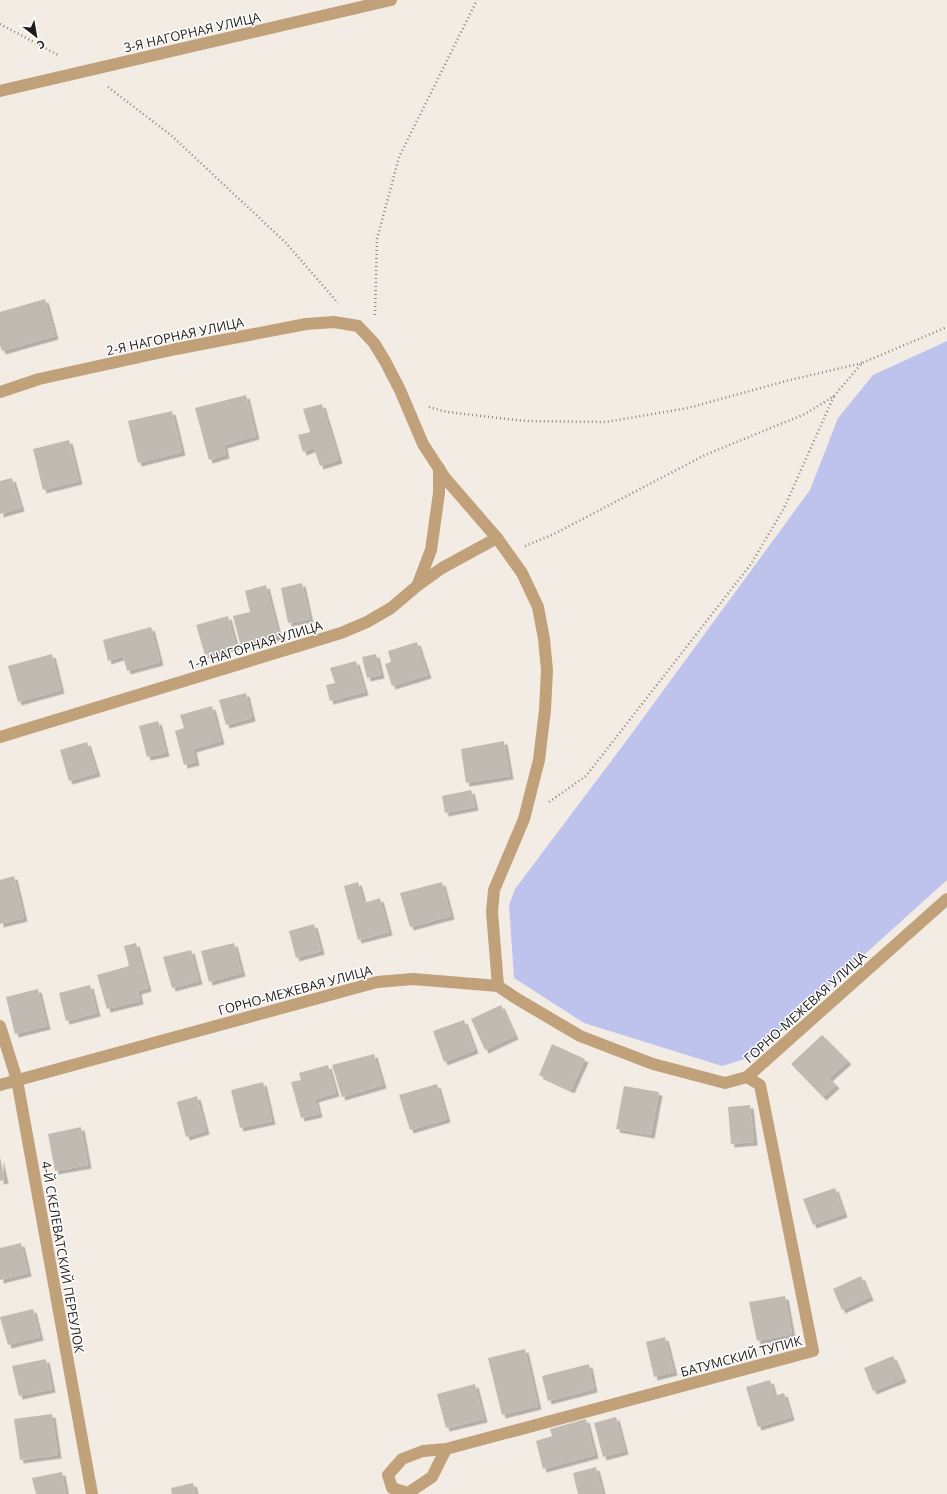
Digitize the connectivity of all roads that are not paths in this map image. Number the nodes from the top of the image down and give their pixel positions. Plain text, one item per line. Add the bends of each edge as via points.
1 (390, 0) edge
2 (0, 91) edge
3 (0, 392) edge
4 (439, 468) junction
5 (498, 538) junction
6 (417, 586) junction
7 (0, 737) edge
8 (947, 899) edge
9 (498, 986) junction
10 (0, 1026) edge
11 (748, 1077) junction
12 (17, 1080) junction
13 (0, 1085) edge
14 (446, 1449) junction
15 (92, 1494) edge

1 - 2 street, 3-Я НАГОРНАЯ УЛИЦА
3 - 4 street, 2-Я НАГОРНАЯ УЛИЦА via 39,379 306,324 334,322 358,326 374,343 385,361 423,444
4 - 5 street via 444,478
4 - 6 street via 439,493 431,550
5 - 6 street, 1-Я НАГОРНАЯ УЛИЦА via 442,568
5 - 9 street via 522,573 538,607 547,670 539,760 524,819 494,890 492,912
6 - 7 street, 1-Я НАГОРНАЯ УЛИЦА via 391,608 341,633
8 - 11 street, ГОРНО-МЕЖЕВАЯ УЛИЦА
9 - 11 street, ГОРНО-МЕЖЕВАЯ УЛИЦА via 580,1036 653,1064 724,1083
9 - 12 street, ГОРНО-МЕЖЕВАЯ УЛИЦА via 413,979 377,982
10 - 12 street, 4-Й СКЕЛЕВАТСКИЙ ПЕРЕУЛОК
11 - 14 street, БАТУМСКИЙ ТУПИК via 760,1086 813,1351
12 - 13 street, ГОРНО-МЕЖЕВАЯ УЛИЦА
12 - 15 street, 4-Й СКЕЛЕВАТСКИЙ ПЕРЕУЛОК
14 - 14 street, БАТУМСКИЙ ТУПИК via 423,1452 402,1459 388,1475 392,1488 408,1493 432,1477

